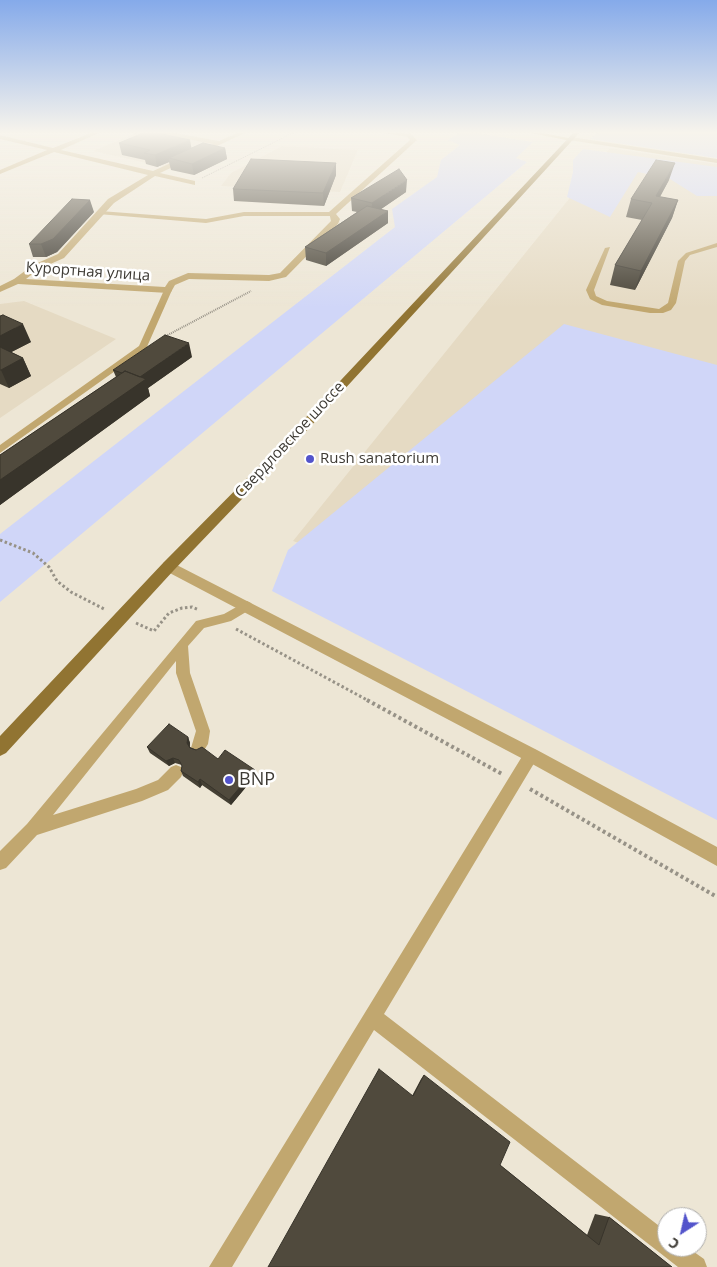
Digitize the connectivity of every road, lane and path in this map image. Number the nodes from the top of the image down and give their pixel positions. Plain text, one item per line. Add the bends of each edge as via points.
1 (127, 190) edge
2 (359, 190) edge
3 (524, 190) edge
4 (100, 213) junction
5 (332, 214) junction
6 (717, 245) edge
7 (608, 248) dead end
8 (283, 275) junction
9 (17, 281) junction
10 (0, 289) edge
11 (168, 290) junction
12 (143, 347) junction
13 (0, 450) edge
14 (0, 540) edge
15 (169, 566) junction
16 (247, 606) junction
17 (122, 617) junction
18 (220, 620) junction
19 (182, 645) junction
20 (0, 748) edge
21 (198, 748) edge
22 (531, 755) junction
23 (176, 772) dead end
24 (516, 781) junction
25 (32, 829) junction
26 (717, 857) edge
27 (0, 862) edge
28 (717, 897) edge
29 (373, 1017) junction
30 (657, 1236) edge
31 (683, 1257) edge
32 (220, 1267) edge
33 (696, 1267) edge

1 - 4 street via 111,200
2 - 5 street
3 - 15 main road, Свердловское шоссе via 283,449
4 - 5 lane via 206,221 244,214
4 - 9 street via 61,256 36,267
5 - 8 street via 335,222
6 - 7 lane via 685,257 672,303 660,311 605,303 592,297 590,290
8 - 11 street, Курортная улица via 269,278 188,276 172,283
8 - 12 path
9 - 10 street
9 - 11 street, Курортная улица
11 - 12 lane
12 - 13 lane
14 - 17 path via 33,553 71,592
15 - 16 street
15 - 17 main road, Свердловское шоссе
16 - 18 lane
16 - 22 street
17 - 18 path via 154,631 169,613 182,608 192,607
17 - 20 main road, Свердловское шоссе
18 - 19 lane via 200,624
18 - 24 path
19 - 21 lane via 183,673 203,731
19 - 25 lane
22 - 24 lane
22 - 26 street
23 - 25 lane via 163,785 137,796
24 - 28 path
24 - 29 lane
25 - 27 lane
29 - 30 lane
29 - 32 lane
31 - 33 lane

